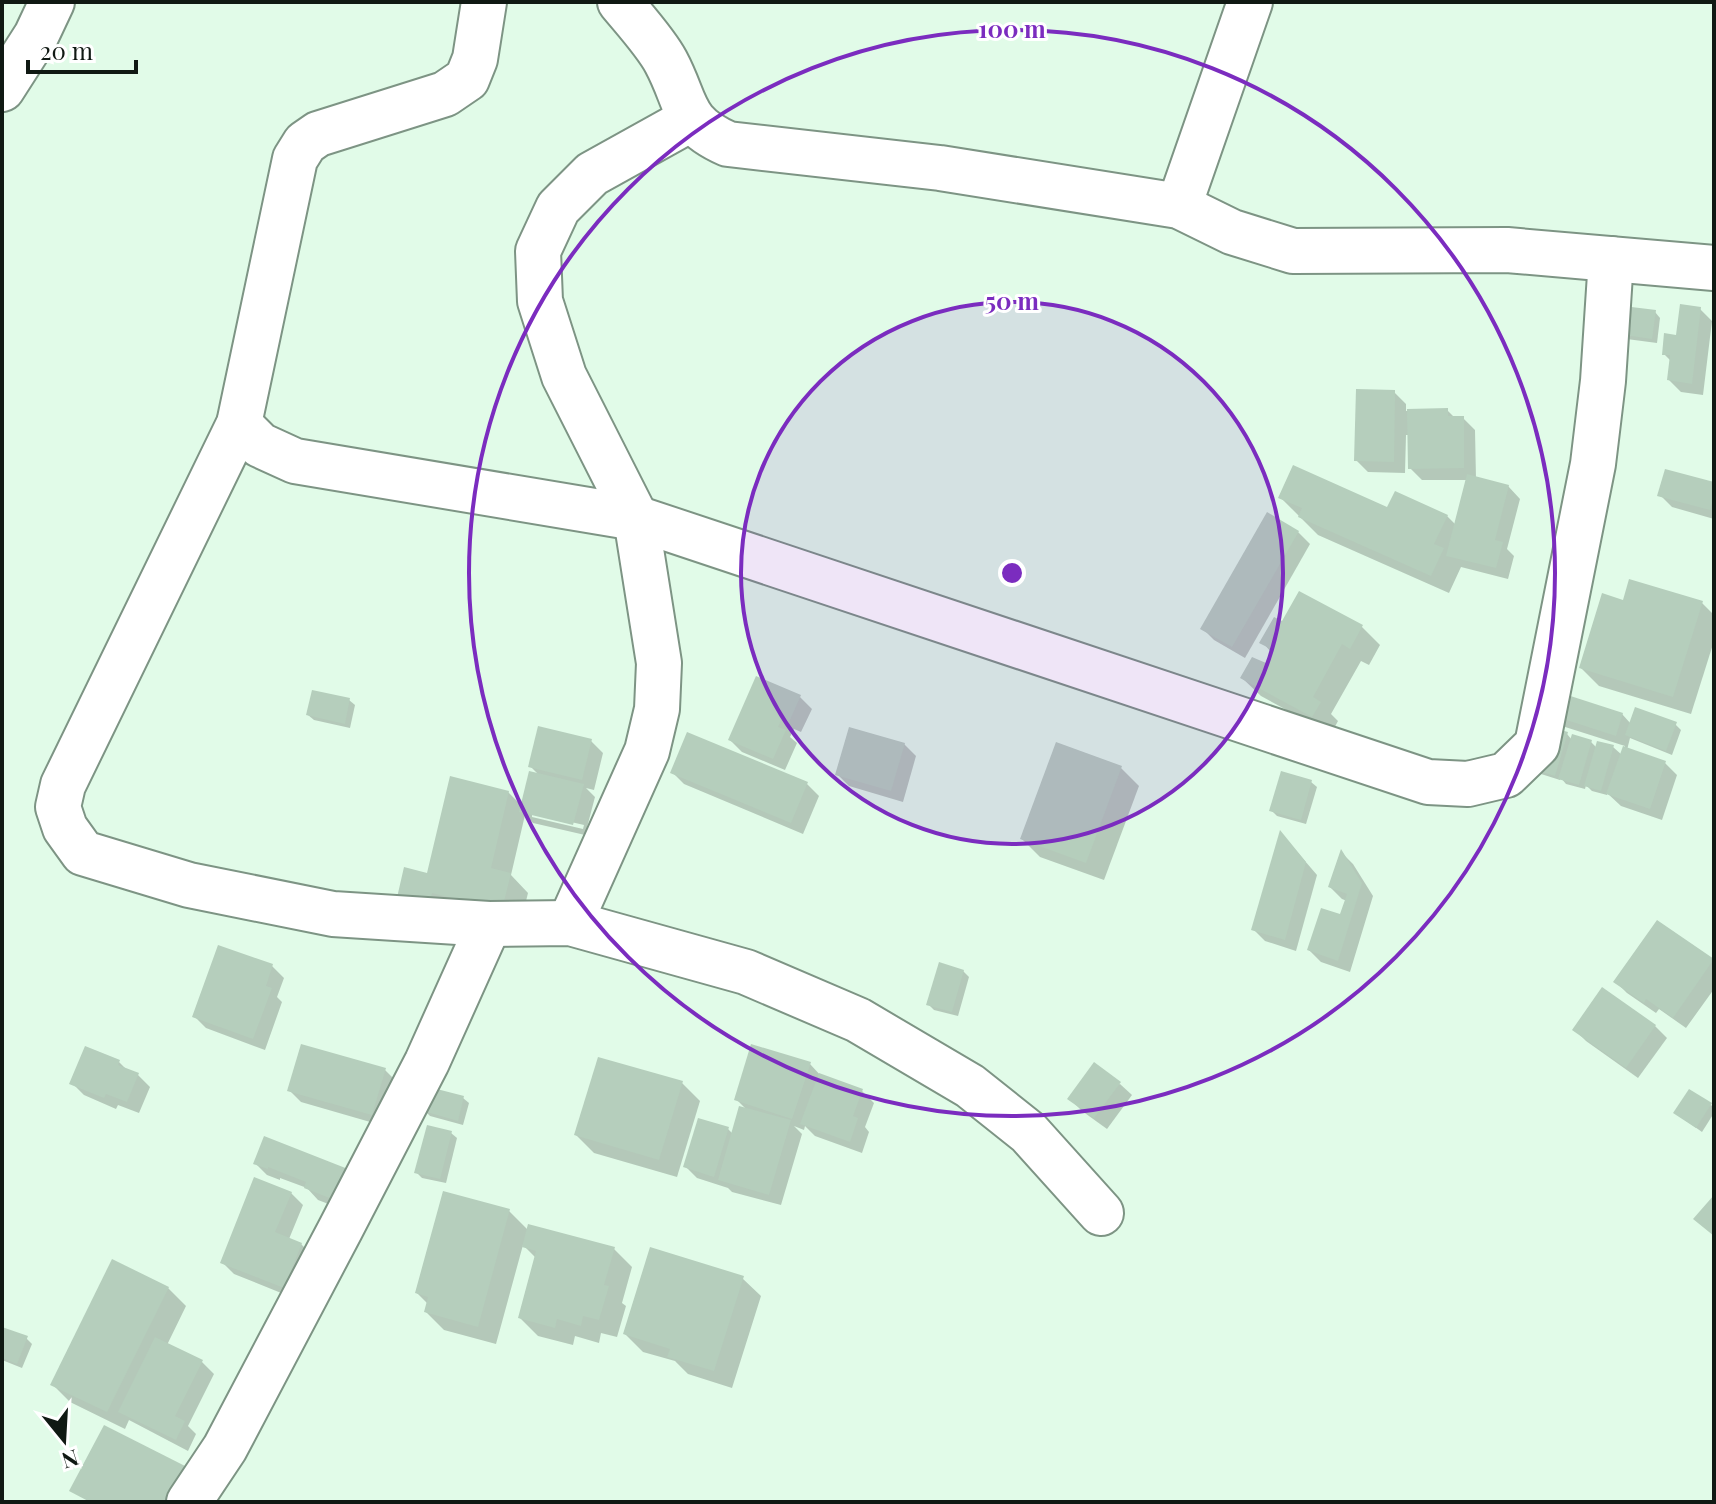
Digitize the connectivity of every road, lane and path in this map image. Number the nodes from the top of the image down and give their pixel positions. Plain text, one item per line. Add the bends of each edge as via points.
1 (52, 2) edge
2 (484, 2) edge
3 (620, 2) edge
4 (1250, 2) edge
5 (2, 89) edge
6 (691, 119) junction
7 (1179, 206) junction
8 (1611, 259) junction
9 (1714, 268) edge
10 (239, 424) junction
11 (636, 518) junction
12 (570, 923) junction
13 (489, 924) junction
14 (1101, 1213) dead end
15 (189, 1502) edge

1 - 5 street
2 - 10 street via 467,79 445,94 318,134 295,159
3 - 6 street via 665,60
4 - 7 street
6 - 7 street via 728,144 940,168
6 - 11 street via 592,174 558,208 538,251 540,301 564,376
7 - 8 street via 1232,232 1293,251 1507,250
8 - 9 street
8 - 11 street via 1593,464 1537,745 1506,775 1468,784 1428,782
10 - 11 street via 260,445 295,461
10 - 13 street via 63,785 58,807 65,828 83,853 189,885 333,914
11 - 12 street via 659,663 657,709 647,751
12 - 13 street
12 - 14 street via 746,972 858,1020 970,1086 1029,1133
13 - 15 street via 427,1062 225,1448

